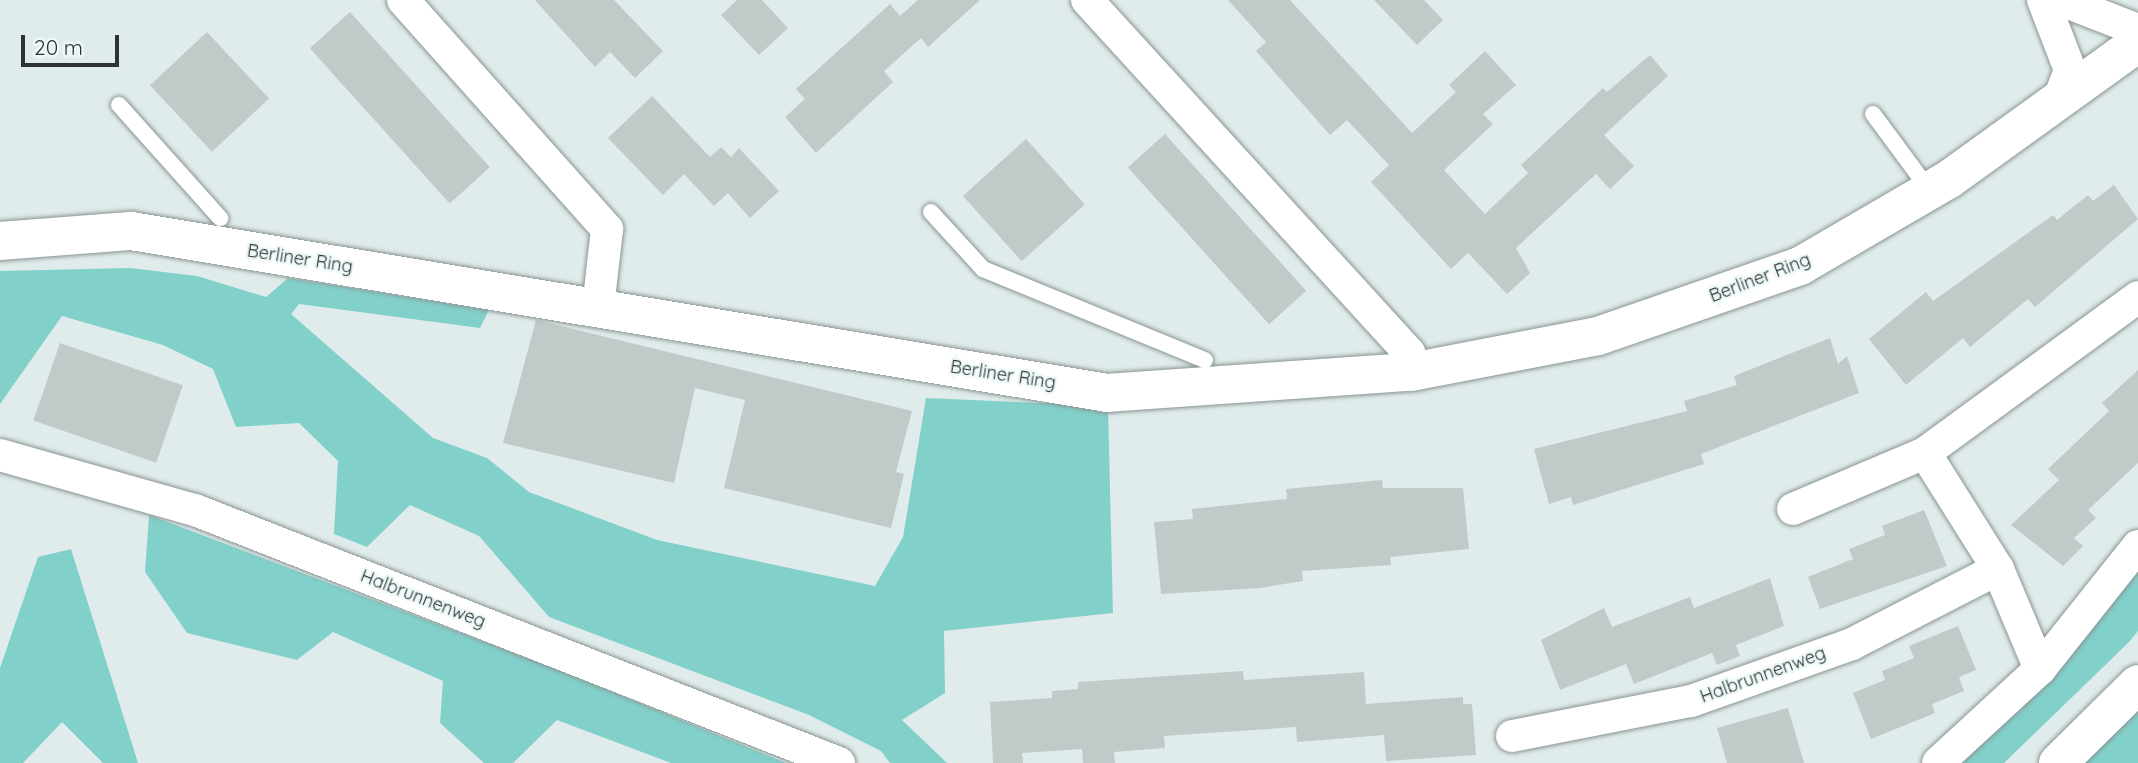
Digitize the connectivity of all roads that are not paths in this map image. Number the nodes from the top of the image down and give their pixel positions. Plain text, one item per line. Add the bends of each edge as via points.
1 (403, 0) edge
2 (1087, 0) edge
3 (2043, 0) edge
4 (2061, 0) edge
5 (2138, 30) edge
6 (2138, 43) edge
7 (2058, 102) junction
8 (119, 105) dead end
9 (1873, 114) dead end
10 (1930, 191) junction
11 (931, 212) dead end
12 (220, 218) dead end
13 (0, 241) edge
14 (2138, 297) edge
15 (598, 308) junction
16 (1206, 360) dead end
17 (1411, 372) junction
18 (1925, 453) junction
19 (0, 454) edge
20 (1793, 509) dead end
21 (2138, 547) edge
22 (1998, 569) junction
23 (2040, 669) junction
24 (2138, 684) edge
25 (1512, 736) dead end
26 (839, 763) edge
27 (1938, 763) edge
28 (2058, 763) edge

1 - 15 street via 607,229
2 - 17 street via 1409,353
3 - 7 street via 2070,69
4 - 5 street
6 - 7 street, Berliner Ring
7 - 10 street, Berliner Ring
8 - 12 lane
9 - 10 lane
10 - 17 street, Berliner Ring via 1800,266 1598,336
11 - 16 lane via 983,269
13 - 15 street, Berliner Ring via 131,232
14 - 18 street
15 - 17 street, Berliner Ring via 1107,393
18 - 20 street
18 - 22 street
19 - 26 street, Halbrunnenweg via 195,510
21 - 23 street
22 - 23 street
22 - 25 street, Halbrunnenweg via 1852,643 1691,701
23 - 27 street
24 - 28 street

